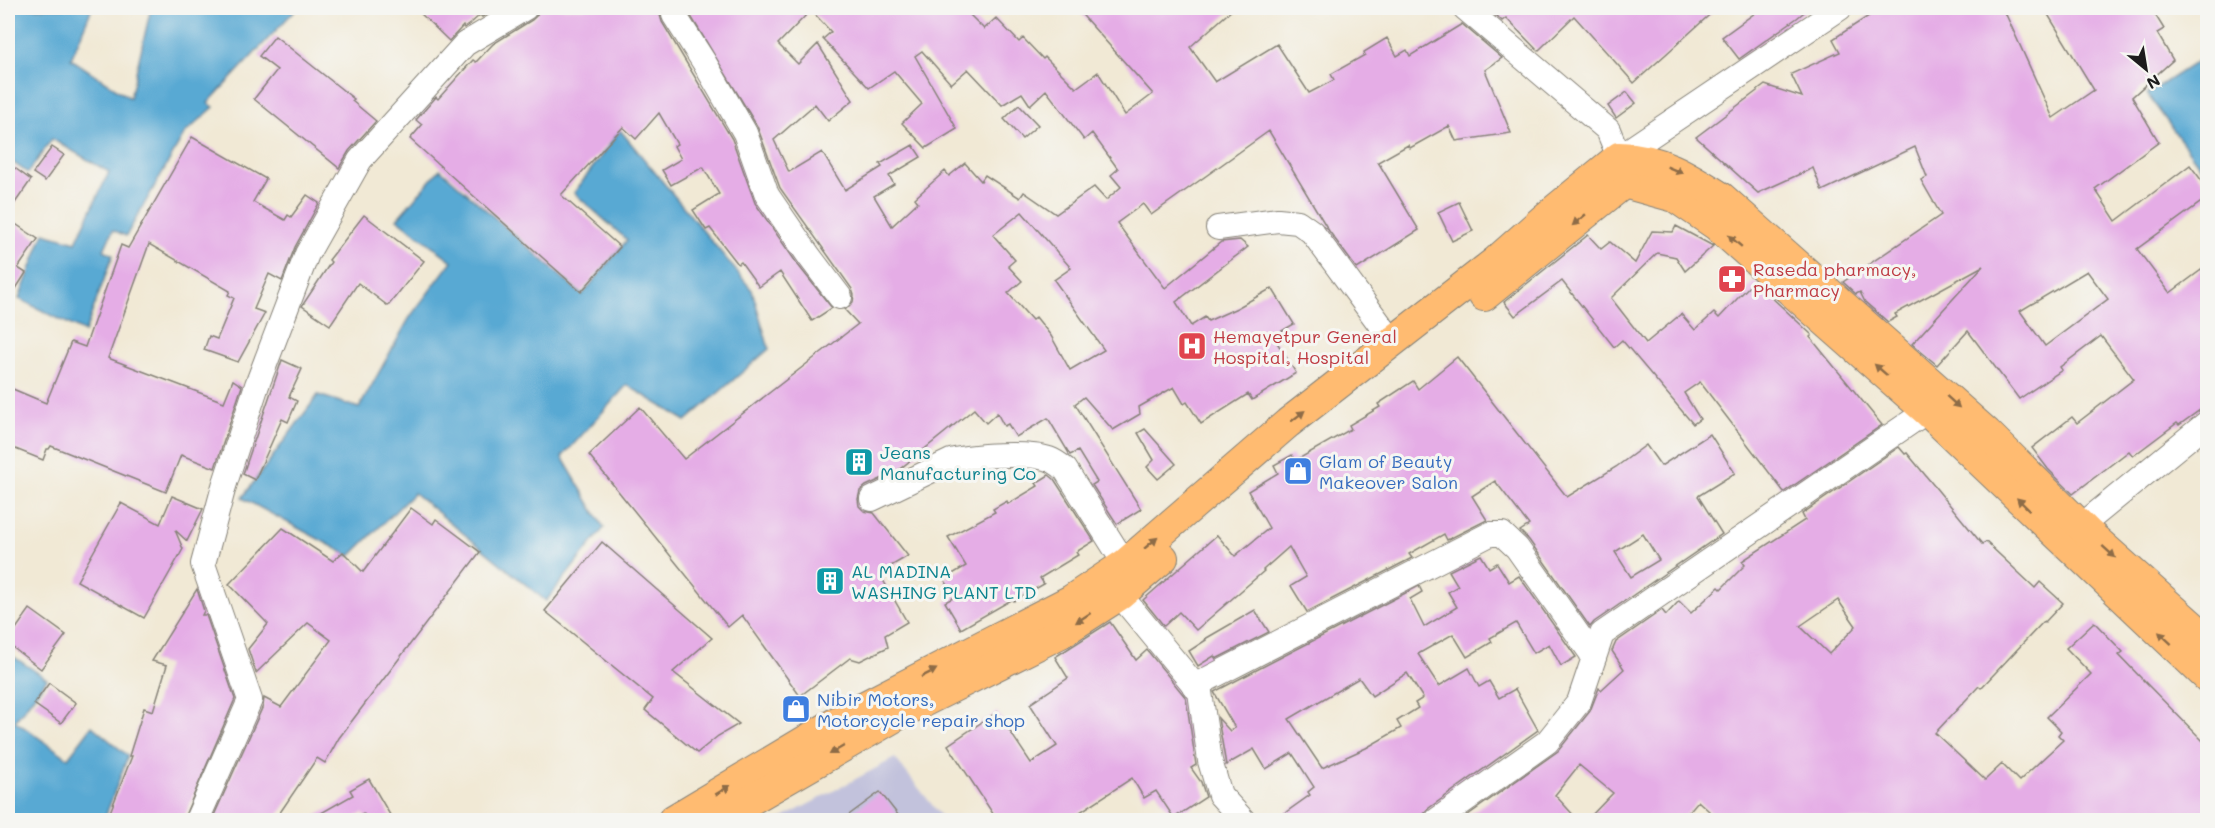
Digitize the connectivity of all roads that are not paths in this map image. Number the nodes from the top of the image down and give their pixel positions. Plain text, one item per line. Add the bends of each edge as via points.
1 (525, 8) edge
2 (1465, 8) edge
3 (1840, 8) edge
4 (672, 10) edge
5 (1632, 158) junction
6 (1218, 228) dead end
7 (840, 297) dead end
8 (1393, 342) junction
9 (1928, 411) junction
10 (2208, 422) edge
11 (872, 499) dead end
12 (2072, 534) junction
13 (1125, 564) junction
14 (1120, 595) junction
15 (2208, 640) edge
16 (1594, 657) junction
17 (2208, 678) edge
18 (1194, 686) junction
19 (861, 722) junction
20 (197, 820) edge
21 (673, 820) edge
22 (716, 820) edge
23 (1243, 820) edge
24 (1437, 820) edge

1 - 20 street via 465,44 360,160 307,254 257,384 203,564 250,700
2 - 5 street via 1608,130
3 - 5 street
4 - 7 street via 745,133 767,195
5 - 8 main road via 1546,217
9 -> 5 main road via 1716,225 1675,197
5 -> 12 main road via 1647,159 1683,172 1721,196 1987,433
5 -> 14 main road via 1515,272 1292,447
6 - 8 street via 1278,220 1298,222 1312,232
13 -> 8 main road via 1288,423
12 -> 9 main road
9 - 16 street via 1602,634
10 - 12 street
11 - 13 street via 965,457 1037,456 1065,469
12 -> 15 main road
17 -> 12 main road
19 -> 13 main road via 1071,600
14 - 18 street
14 -> 19 main road via 1061,633 904,711
16 - 18 street via 1517,548 1502,534 1490,534
16 - 24 street via 1579,702 1547,742
18 - 23 street via 1200,692 1210,761 1221,795
21 -> 19 main road
19 -> 22 main road

